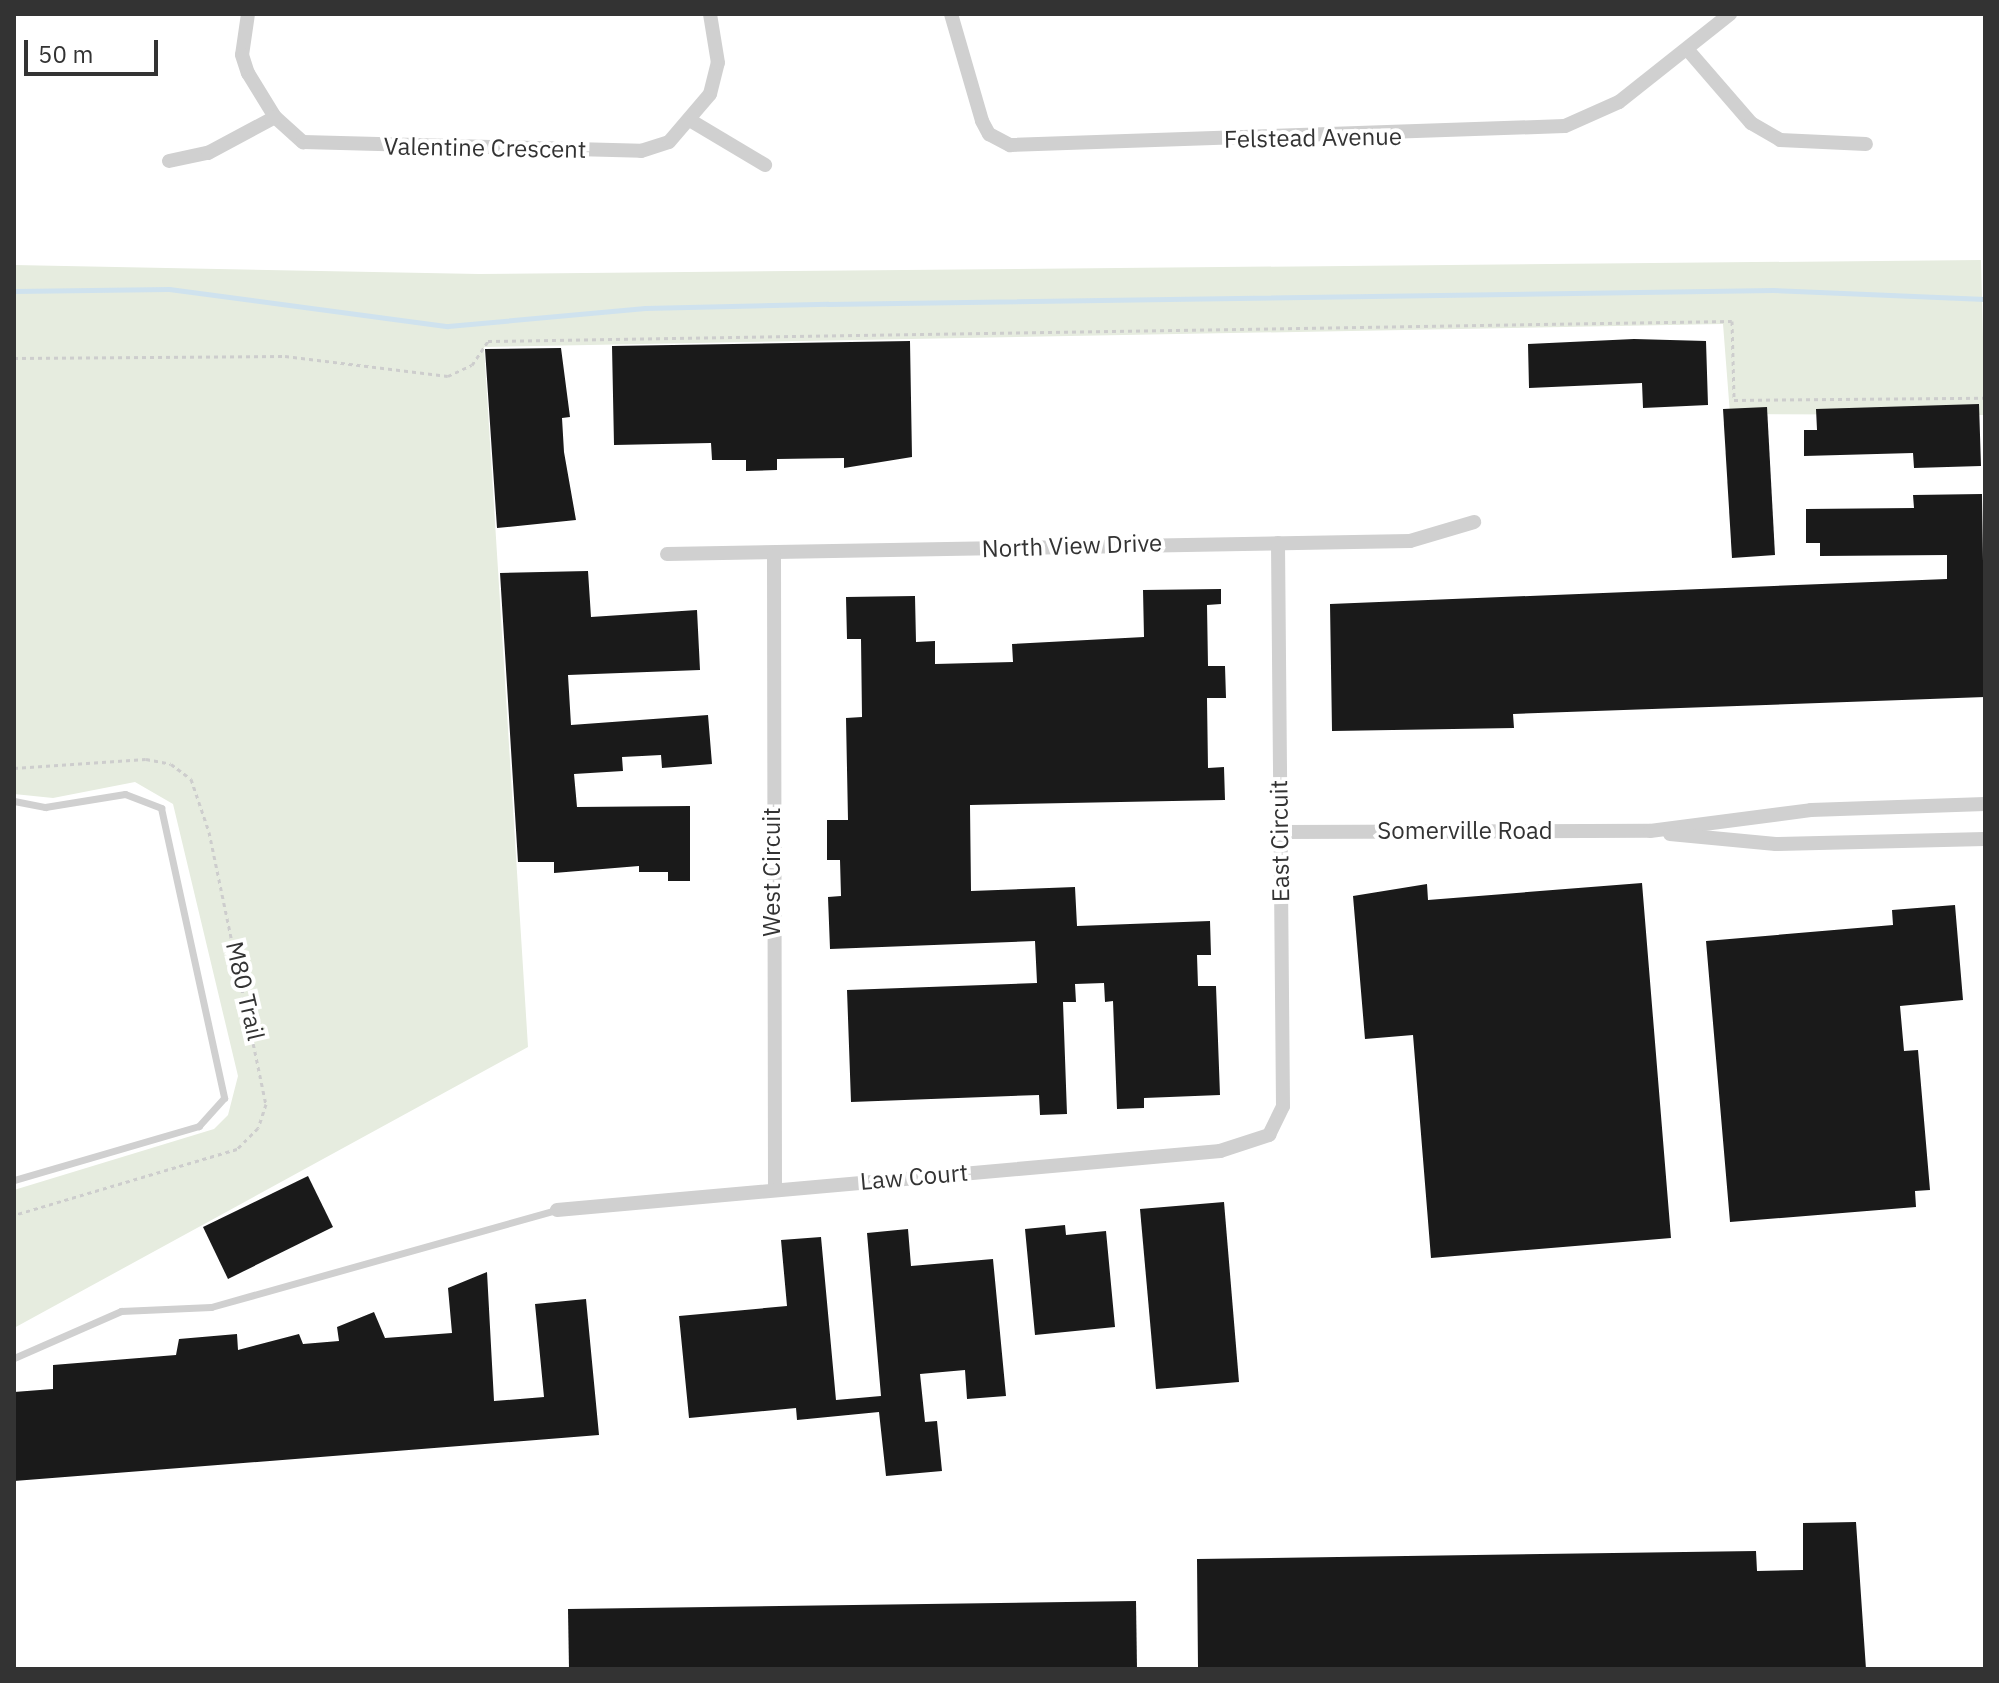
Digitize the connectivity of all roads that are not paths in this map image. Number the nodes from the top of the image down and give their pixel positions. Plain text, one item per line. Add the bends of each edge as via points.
1 (248, 14) edge
2 (710, 14) edge
3 (951, 14) edge
4 (1730, 14) edge
5 (1687, 49) junction
6 (275, 117) junction
7 (693, 122) junction
8 (1866, 144) dead end
9 (169, 161) dead end
10 (765, 165) dead end
11 (1474, 522) dead end
12 (1278, 543) junction
13 (667, 554) dead end
14 (774, 556) junction
15 (14, 801) edge
16 (1985, 804) edge
17 (1650, 831) junction
18 (1279, 832) junction
19 (1985, 839) edge
20 (1269, 1135) joint
21 (14, 1180) edge
22 (775, 1189) junction
23 (557, 1210) joint
24 (14, 1358) edge

1 - 6 street, Valentine Crescent via 242,55
2 - 7 street, Valentine Crescent via 717,78
3 - 5 street, Felstead Avenue via 982,121 989,134 1010,145 1538,131 1619,102
4 - 5 street, Felstead Avenue
5 - 8 street via 1751,123 1780,140
6 - 7 street, Valentine Crescent via 303,142 323,145 625,150 657,149
6 - 9 street via 208,153
7 - 10 street
11 - 12 street, North View Drive via 1410,541
12 - 14 street, North View Drive
12 - 18 street, East Circuit
13 - 14 street, North View Drive
14 - 22 street, West Circuit
15 - 21 lane via 45,807 125,794 161,808 224,1098 199,1126
16 - 17 street, Somerville Road via 1811,810
17 - 18 street, Somerville Road
17 - 19 street, Somerville Road via 1776,844
18 - 20 street, East Circuit via 1283,1106
20 - 22 street, Law Court via 1220,1151
22 - 23 street, Law Court
23 - 24 lane via 211,1307 121,1311

